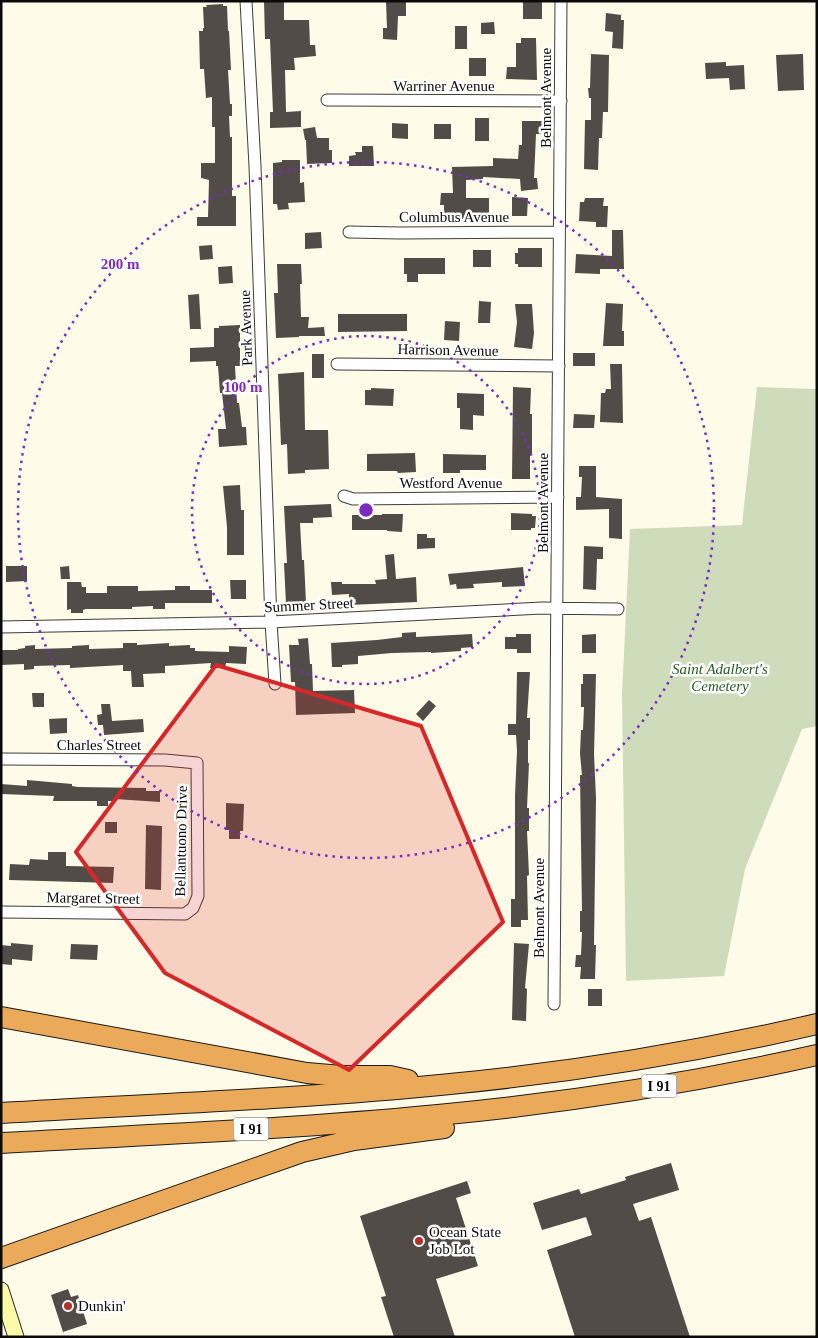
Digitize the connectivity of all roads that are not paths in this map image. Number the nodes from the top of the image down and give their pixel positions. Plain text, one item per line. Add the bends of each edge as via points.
1 (246, 1) edge
2 (561, 1) edge
3 (327, 100) dead end
4 (561, 101) junction
5 (349, 232) dead end
6 (559, 232) junction
7 (336, 364) dead end
8 (559, 366) junction
9 (344, 496) dead end
10 (558, 497) junction
11 (557, 608) junction
12 (618, 609) dead end
13 (271, 622) junction
14 (1, 627) edge
15 (275, 684) dead end
16 (1, 759) edge
17 (197, 763) joint
18 (1, 912) edge
19 (185, 914) joint
20 (554, 1004) dead end
21 (1, 1017) edge
22 (817, 1024) edge
23 (817, 1055) edge
24 (424, 1086) junction
25 (500, 1109) junction
26 (1, 1113) edge
27 (1, 1143) edge
28 (1, 1258) edge
29 (1, 1290) edge
30 (16, 1337) edge

1 - 13 street, Park Avenue
2 - 4 street, Belmont Avenue
3 - 4 street, Warriner Avenue
4 - 6 street, Belmont Avenue
5 - 6 street, Columbus Avenue
6 - 8 street, Belmont Avenue
7 - 8 street, Harrison Avenue
8 - 10 street, Belmont Avenue
9 - 10 street, Westford Avenue via 353,499
10 - 11 street, Belmont Avenue
11 - 12 street, Summer Street
11 - 13 street, Summer Street
11 - 20 street, Belmont Avenue
13 - 14 street, Summer Street
13 - 15 street, Park Avenue
16 - 17 street, Charles Street
17 - 19 street, Bellantuono Drive via 198,896 193,908
18 - 19 street, Margaret Street
21 - 24 highway via 307,1073 395,1076
22 - 24 highway, I 91 via 626,1062
23 - 25 highway, I 91 via 663,1085
24 - 26 highway, I 91
25 - 27 highway, I 91 via 335,1124
25 - 28 highway via 456,1126 354,1140 302,1152
29 - 30 main road

